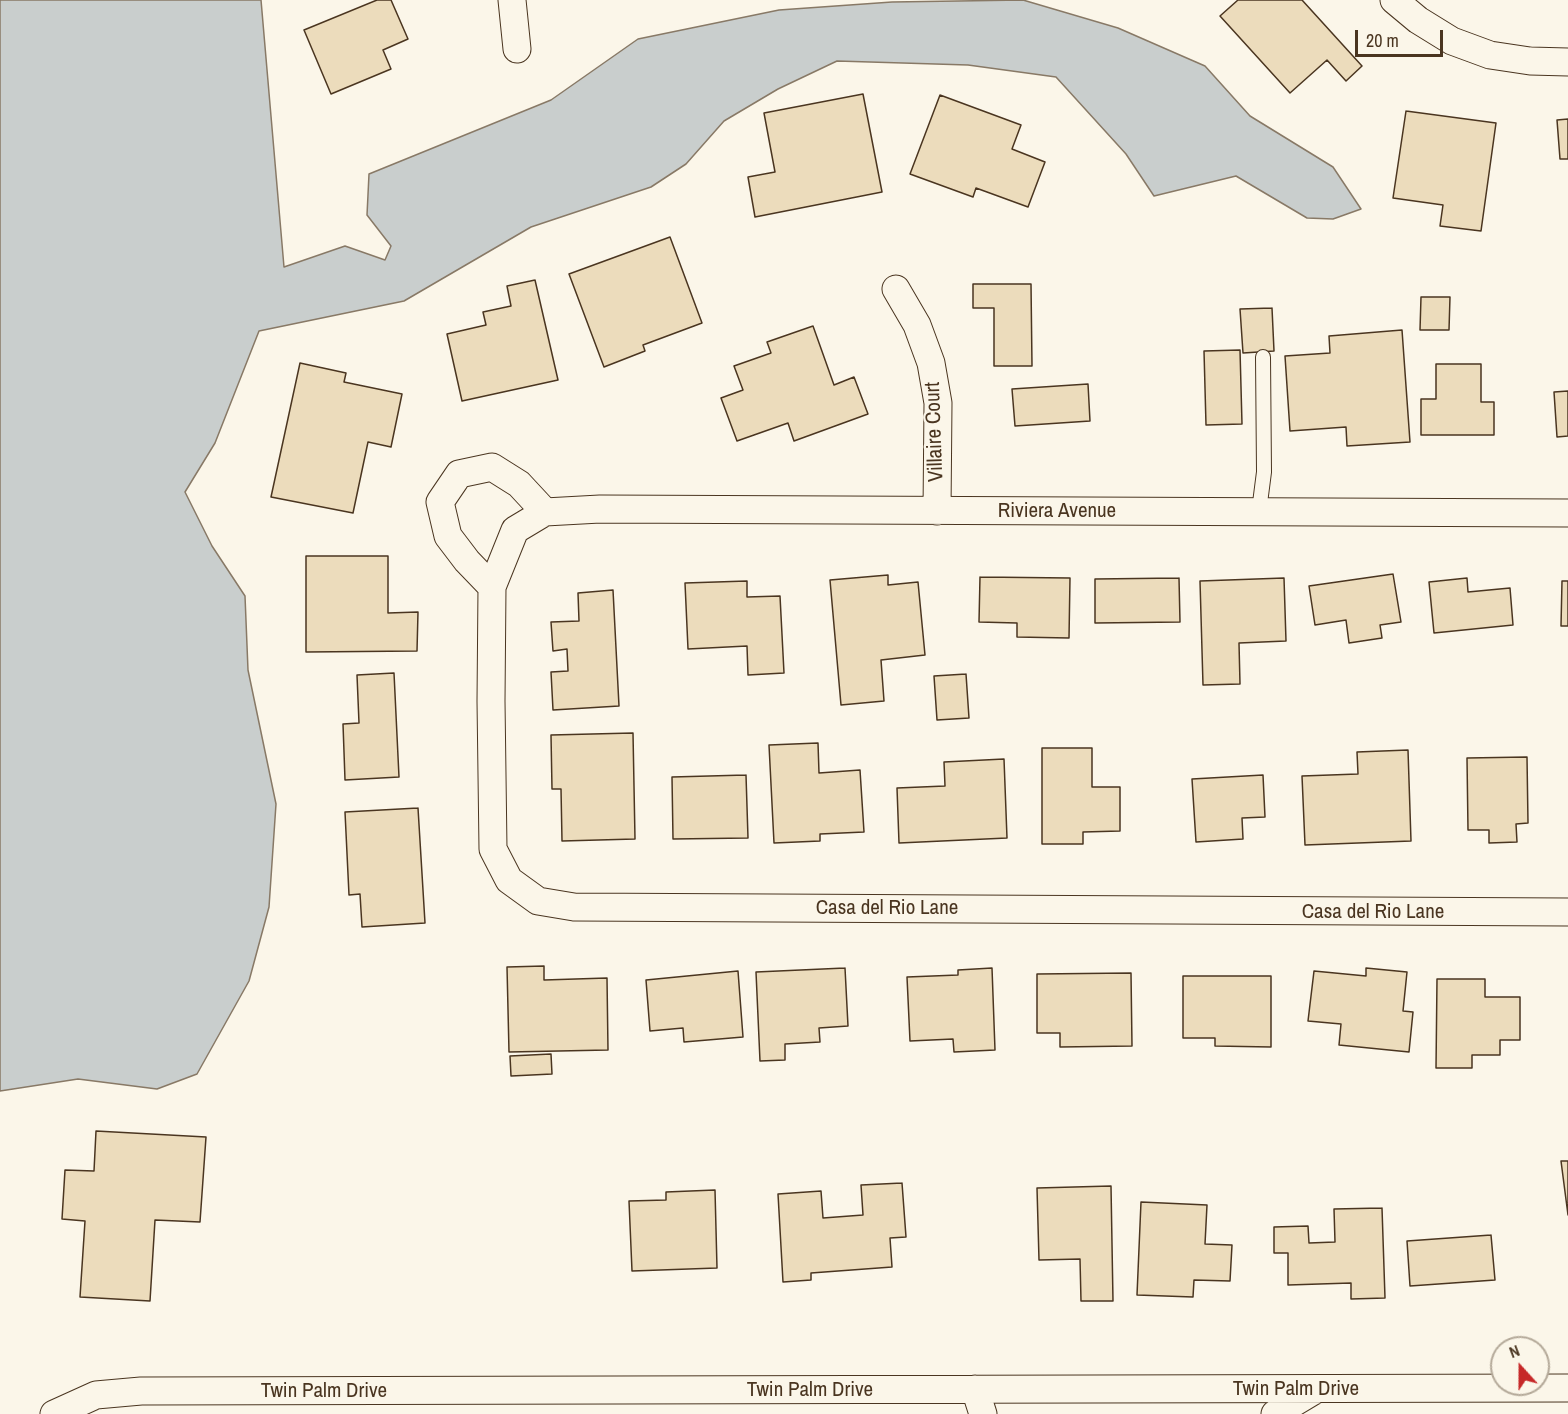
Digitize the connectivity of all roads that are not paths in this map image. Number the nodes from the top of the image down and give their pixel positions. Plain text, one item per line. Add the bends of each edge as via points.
1 (512, 0) edge
2 (1394, 0) edge
3 (518, 49) dead end
4 (1568, 62) edge
5 (896, 289) dead end
6 (1263, 357) dead end
7 (937, 511) junction
8 (1259, 511) junction
9 (545, 512) junction
10 (1568, 513) edge
11 (492, 587) junction
12 (1568, 912) edge
13 (1568, 1388) edge
14 (1316, 1389) junction
15 (979, 1402) edge
16 (55, 1413) edge
17 (1275, 1414) edge

1 - 3 street
2 - 4 street via 1452,41 1490,56
5 - 7 street, Villaire Court via 917,325 938,403
6 - 8 lane via 1264,472
7 - 8 street, Riviera Avenue
7 - 9 street, Riviera Avenue
8 - 10 street, Riviera Avenue
9 - 11 street, Riviera Avenue via 515,530
9 - 11 street via 519,484 492,467 459,474 440,502 448,536
11 - 12 street, Casa del Rio Lane via 493,849 509,880 538,901 586,907
13 - 14 street, Twin Palm Drive
14 - 15 street, Twin Palm Drive
14 - 17 street
15 - 16 street, Twin Palm Drive via 141,1391 96,1395

